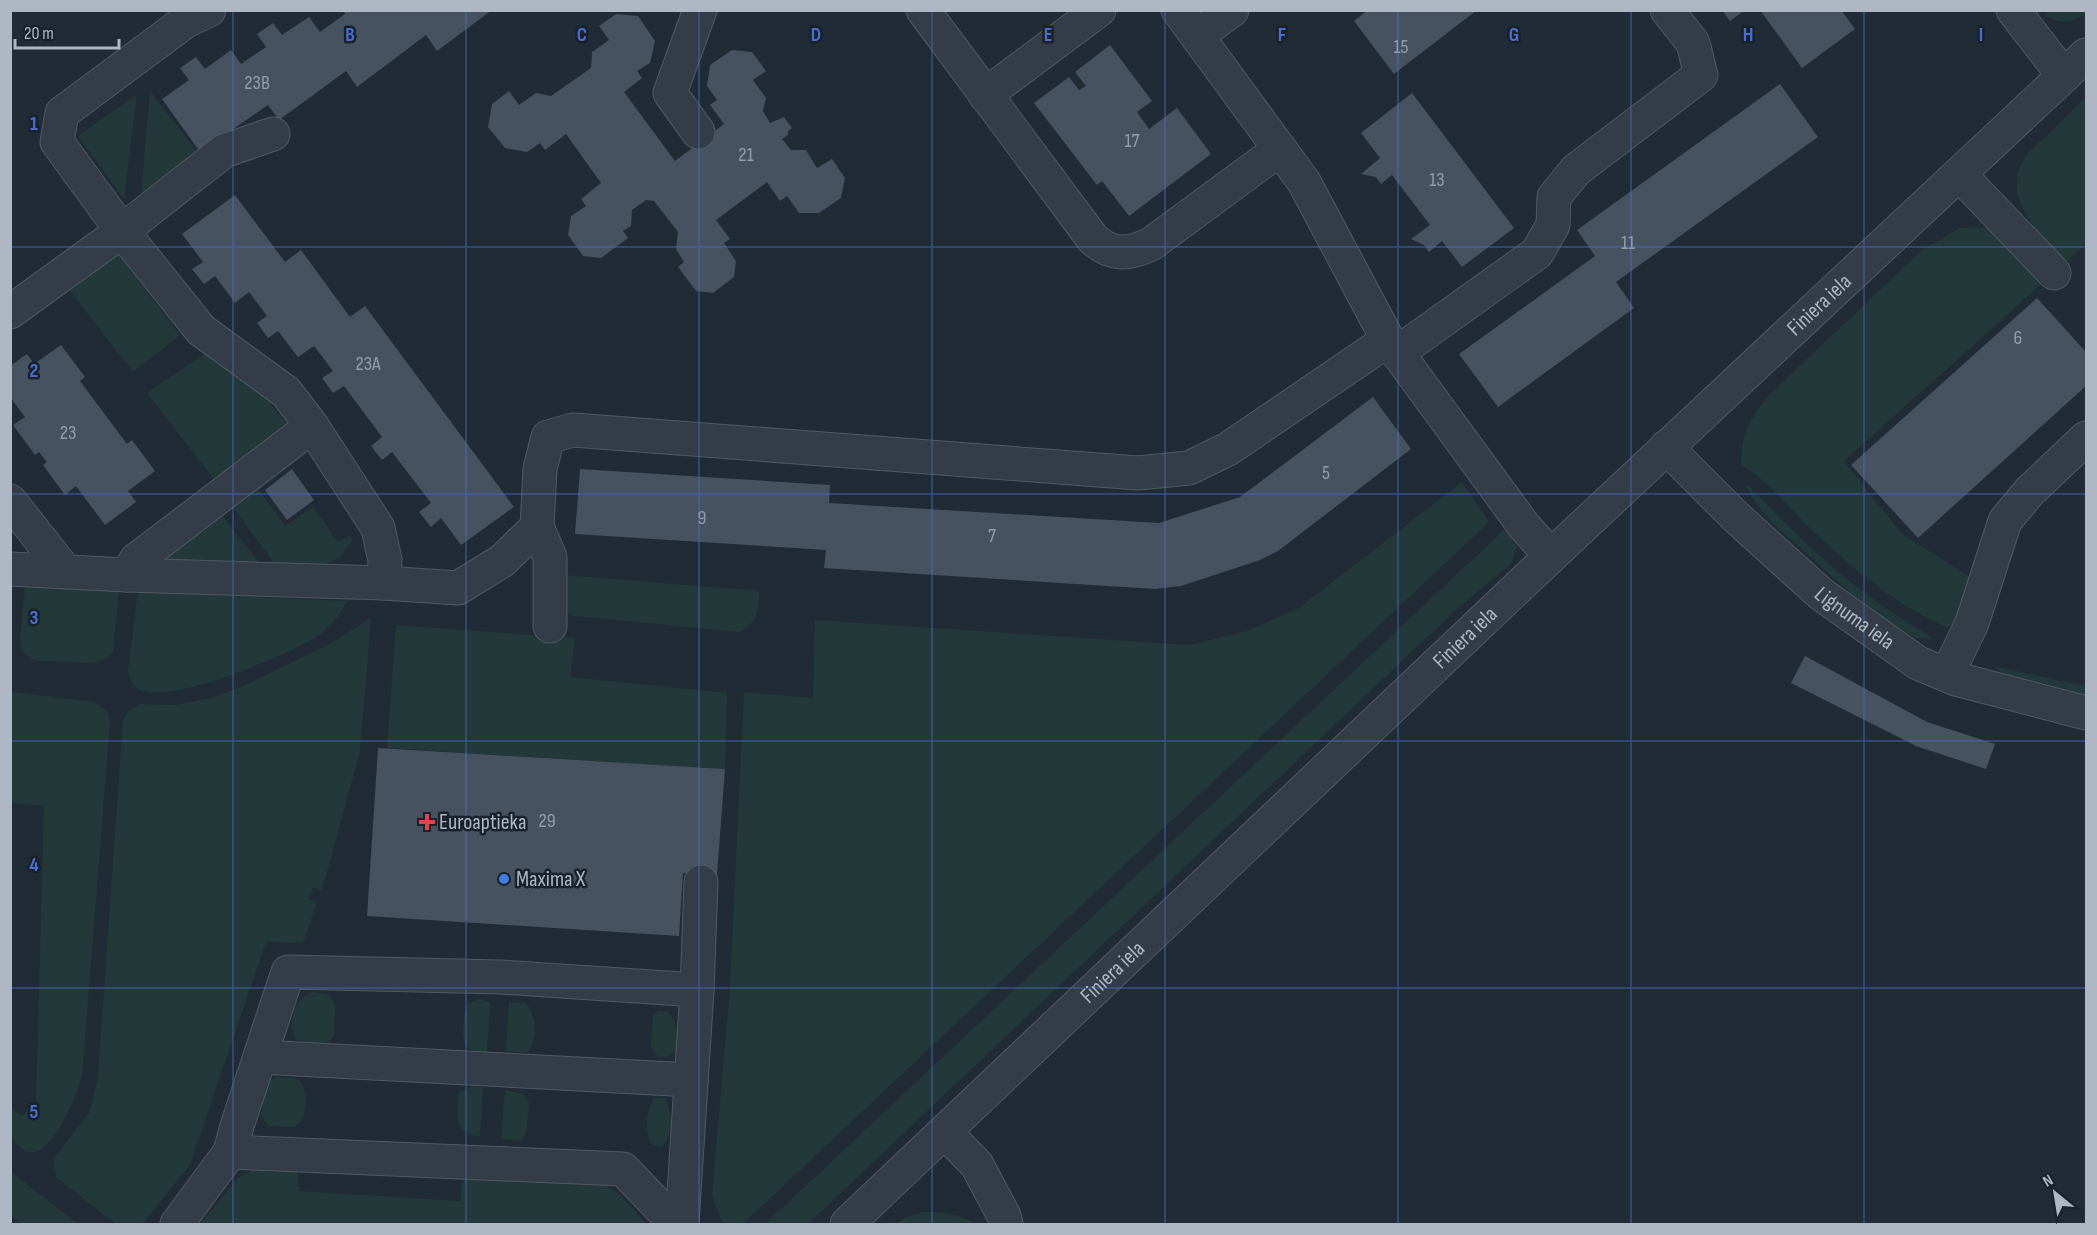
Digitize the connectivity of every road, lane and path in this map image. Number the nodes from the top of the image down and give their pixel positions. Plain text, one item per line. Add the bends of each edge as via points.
1 (209, 10) edge
2 (700, 10) edge
3 (922, 10) edge
4 (1100, 10) edge
5 (1178, 10) edge
6 (1232, 10) edge
7 (1667, 10) edge
8 (2013, 10) edge
9 (1197, 36) junction
10 (2075, 66) edge
11 (985, 95) junction
12 (698, 132) dead end
13 (273, 134) dead end
14 (1280, 149) junction
15 (1959, 174) junction
16 (122, 231) junction
17 (2054, 273) dead end
18 (10, 312) edge
19 (1393, 346) junction
20 (312, 426) junction
21 (2086, 438) edge
22 (1666, 447) junction
23 (10, 501) edge
24 (537, 527) junction
25 (1551, 556) junction
26 (10, 569) edge
27 (66, 572) junction
28 (127, 575) junction
29 (384, 583) junction
30 (550, 626) dead end
31 (1947, 675) junction
32 (2086, 712) edge
33 (701, 882) dead end
34 (697, 990) junction
35 (260, 1057) junction
36 (691, 1080) junction
37 (945, 1132) junction
38 (230, 1152) junction
39 (177, 1224) edge
40 (676, 1224) edge
41 (682, 1224) edge
42 (847, 1224) edge
43 (1006, 1224) edge

1 - 16 street via 186,21 62,113 57,142
2 - 12 street via 670,93
3 - 11 street
4 - 11 street
5 - 9 street
6 - 9 street
7 - 19 street via 1694,43 1701,75 1576,170 1554,197 1553,225 1537,253
8 - 10 street
9 - 14 street
10 - 15 street, Finiera iela
11 - 14 street via 1093,238 1102,247 1119,252 1135,252 1151,244
13 - 16 street via 224,152
14 - 19 street via 1304,182
15 - 17 street
15 - 22 street, Finiera iela
16 - 18 street
16 - 20 street via 201,330 286,392
19 - 24 street via 1228,449 1189,468 1137,473 573,430 548,437 540,469
19 - 25 street via 1524,526
20 - 28 street via 136,560
20 - 29 street via 378,528 385,560
21 - 31 street via 2029,492 2005,521 1972,623
22 - 25 street, Finiera iela
22 - 31 street, Lignuma iela via 1821,594 1918,663
23 - 27 street
24 - 29 street via 502,561 458,588
24 - 30 street via 550,557
25 - 37 street, Finiera iela
26 - 27 street
27 - 28 street
28 - 29 street
31 - 32 street, Lignuma iela
33 - 34 street
34 - 35 street via 501,977 288,972
34 - 36 street
35 - 36 street
35 - 38 street
36 - 41 street
37 - 42 street, Finiera iela
37 - 43 street via 977,1165
38 - 39 street
38 - 40 street via 623,1168

